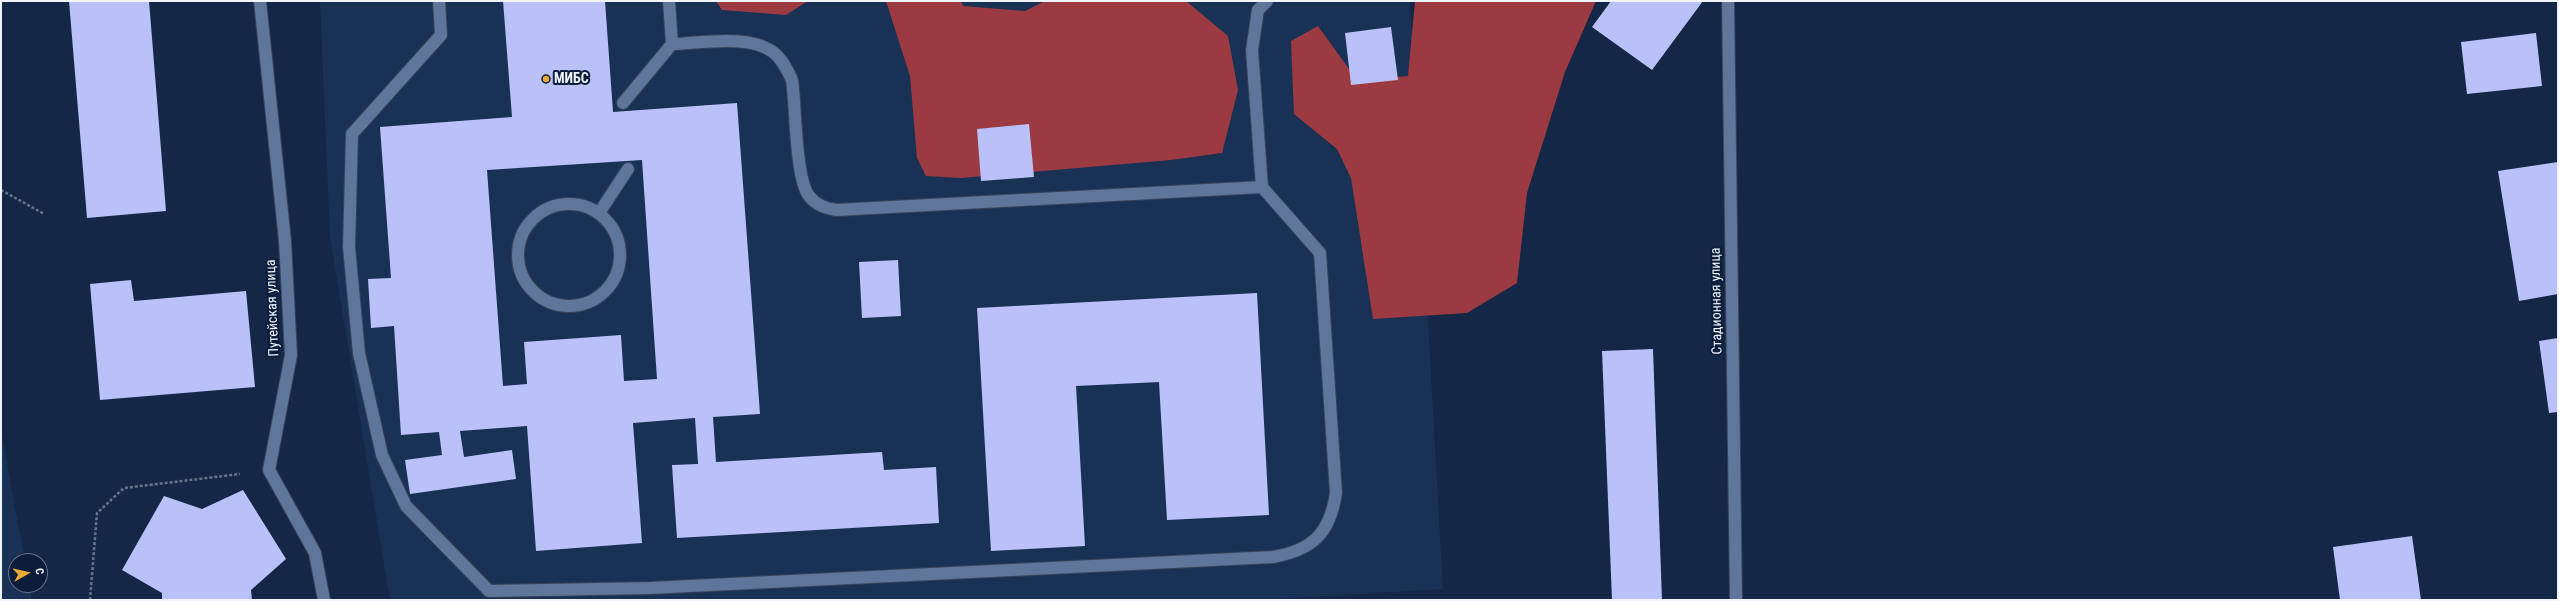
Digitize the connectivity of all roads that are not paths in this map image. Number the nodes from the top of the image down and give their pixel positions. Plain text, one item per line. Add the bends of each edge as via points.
1 (260, 1) edge
2 (439, 1) edge
3 (669, 1) edge
4 (1267, 1) edge
5 (1728, 1) edge
6 (672, 44) junction
7 (623, 102) dead end
8 (628, 169) dead end
9 (1262, 187) junction
10 (599, 213) junction
11 (324, 600) edge
12 (1736, 600) edge

1 - 11 lane, Путейская улица via 285,241 291,355 269,470 315,553
2 - 9 lane via 441,35 352,134 349,247 359,353 382,454 406,506 489,591 650,588 1292,554 1310,544 1324,530 1333,513 1336,493 1320,253
3 - 6 lane
4 - 9 lane via 1258,10 1252,50
5 - 12 lane, Стадионная улица
6 - 7 lane
6 - 9 lane via 741,41 758,44 781,60 792,80 804,186 816,203 825,208 836,210 982,203
8 - 10 lane
10 - 10 lane via 584,206 567,204 536,215 525,228 519,244 518,260 522,277 532,291 546,301 562,306 579,306 595,300 608,289 617,274 620,258 619,241 611,226

